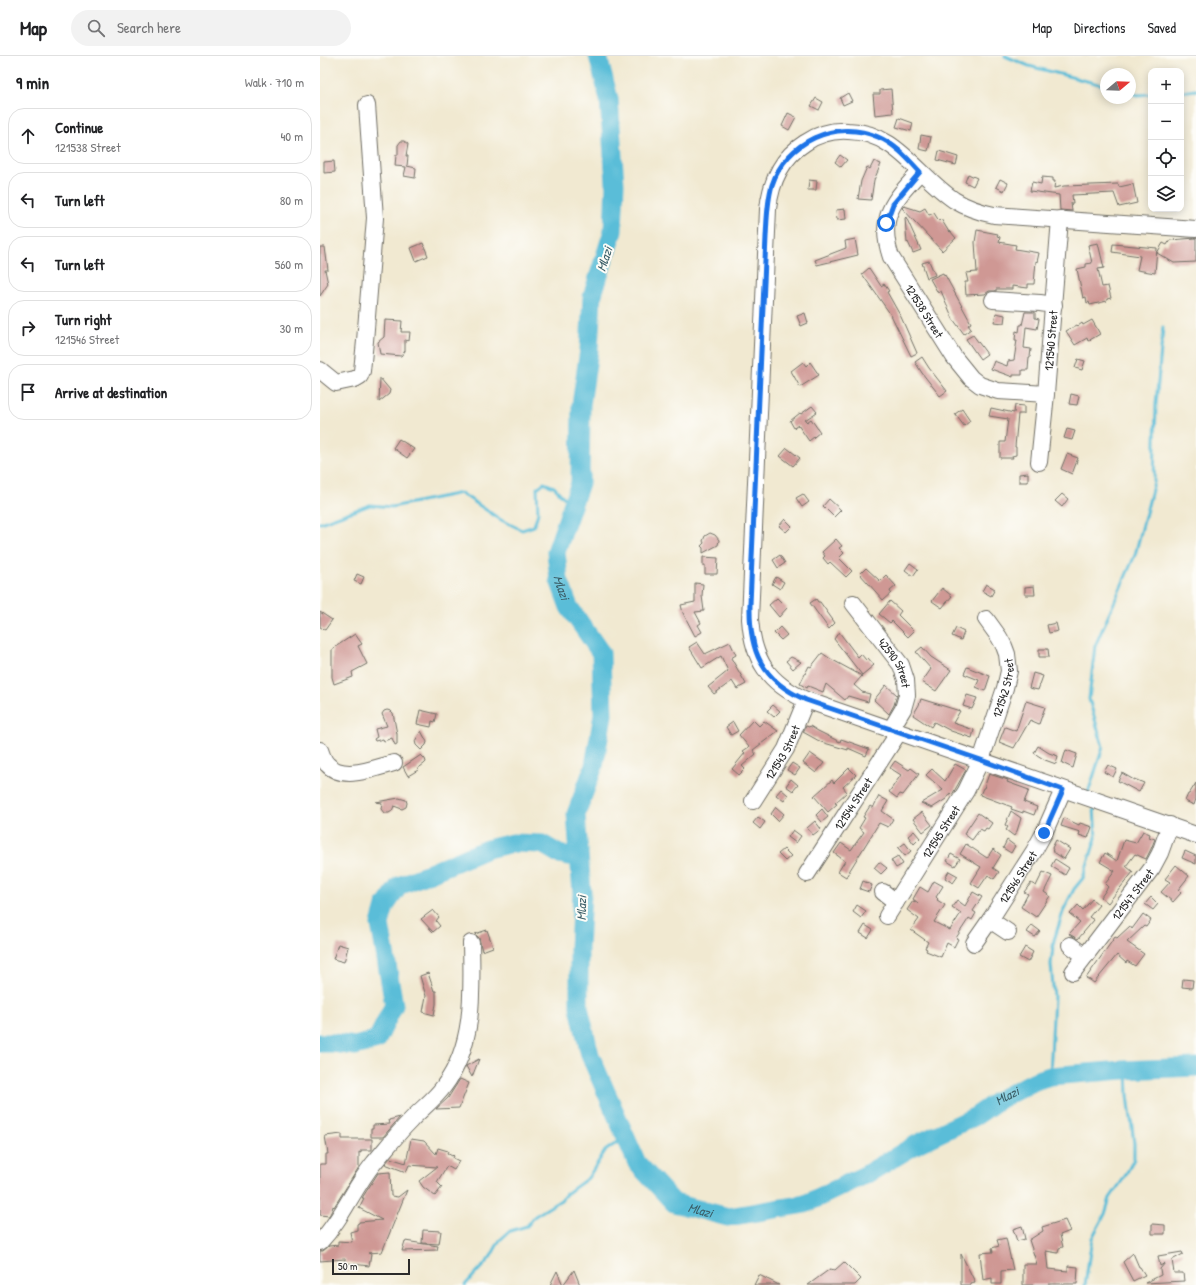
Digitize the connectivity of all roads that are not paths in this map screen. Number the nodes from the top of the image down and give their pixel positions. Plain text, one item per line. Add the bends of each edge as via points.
1 (367, 105) dead end
2 (920, 172) junction
3 (1060, 219) junction
4 (1196, 229) edge
5 (993, 300) dead end
6 (1054, 305) junction
7 (320, 370) edge
8 (1046, 394) junction
9 (1039, 462) dead end
10 (853, 603) dead end
11 (986, 620) dead end
12 (806, 700) junction
13 (895, 731) junction
14 (320, 750) edge
15 (981, 760) junction
16 (394, 763) dead end
17 (1063, 790) junction
18 (753, 801) dead end
19 (1170, 825) junction
20 (1196, 835) edge
21 (807, 874) dead end
22 (883, 892) dead end
23 (896, 902) junction
24 (887, 916) dead end
25 (990, 920) junction
26 (1008, 932) dead end
27 (471, 943) dead end
28 (974, 943) dead end
29 (1070, 945) dead end
30 (1085, 956) junction
31 (1073, 972) dead end
32 (324, 1238) edge

1 - 7 street via 375,218 362,371 355,379 336,383
2 - 3 street via 972,210 994,215
2 - 8 street, 121538 Street via 893,204 889,215 885,230 892,257 954,357 971,378 980,385 998,392
2 - 12 street via 894,147 879,137 862,132 834,131 814,137 791,153 777,174 769,197 750,619 755,651 766,670 786,689
3 - 4 street
3 - 6 street, 121540 Street
5 - 6 street
6 - 8 street, 121540 Street
8 - 9 street, 121540 Street
10 - 13 street, 42590 Street via 904,671 907,694
11 - 15 street, 121542 Street via 1004,646 1009,671
12 - 13 street
12 - 18 street, 121543 Street via 786,749
13 - 15 street
13 - 21 street, 121544 Street
14 - 16 street via 325,763 334,770 344,773
15 - 17 street
15 - 23 street, 121545 Street via 966,791
17 - 19 street
17 - 25 street, 121546 Street via 1040,841
19 - 20 street
19 - 30 street, 121547 Street via 1152,868
22 - 23 street
23 - 24 street, 121545 Street
25 - 26 street
25 - 28 street, 121546 Street
27 - 32 street via 470,1012 459,1060 444,1087 408,1123 372,1165
29 - 30 street
30 - 31 street, 121547 Street

